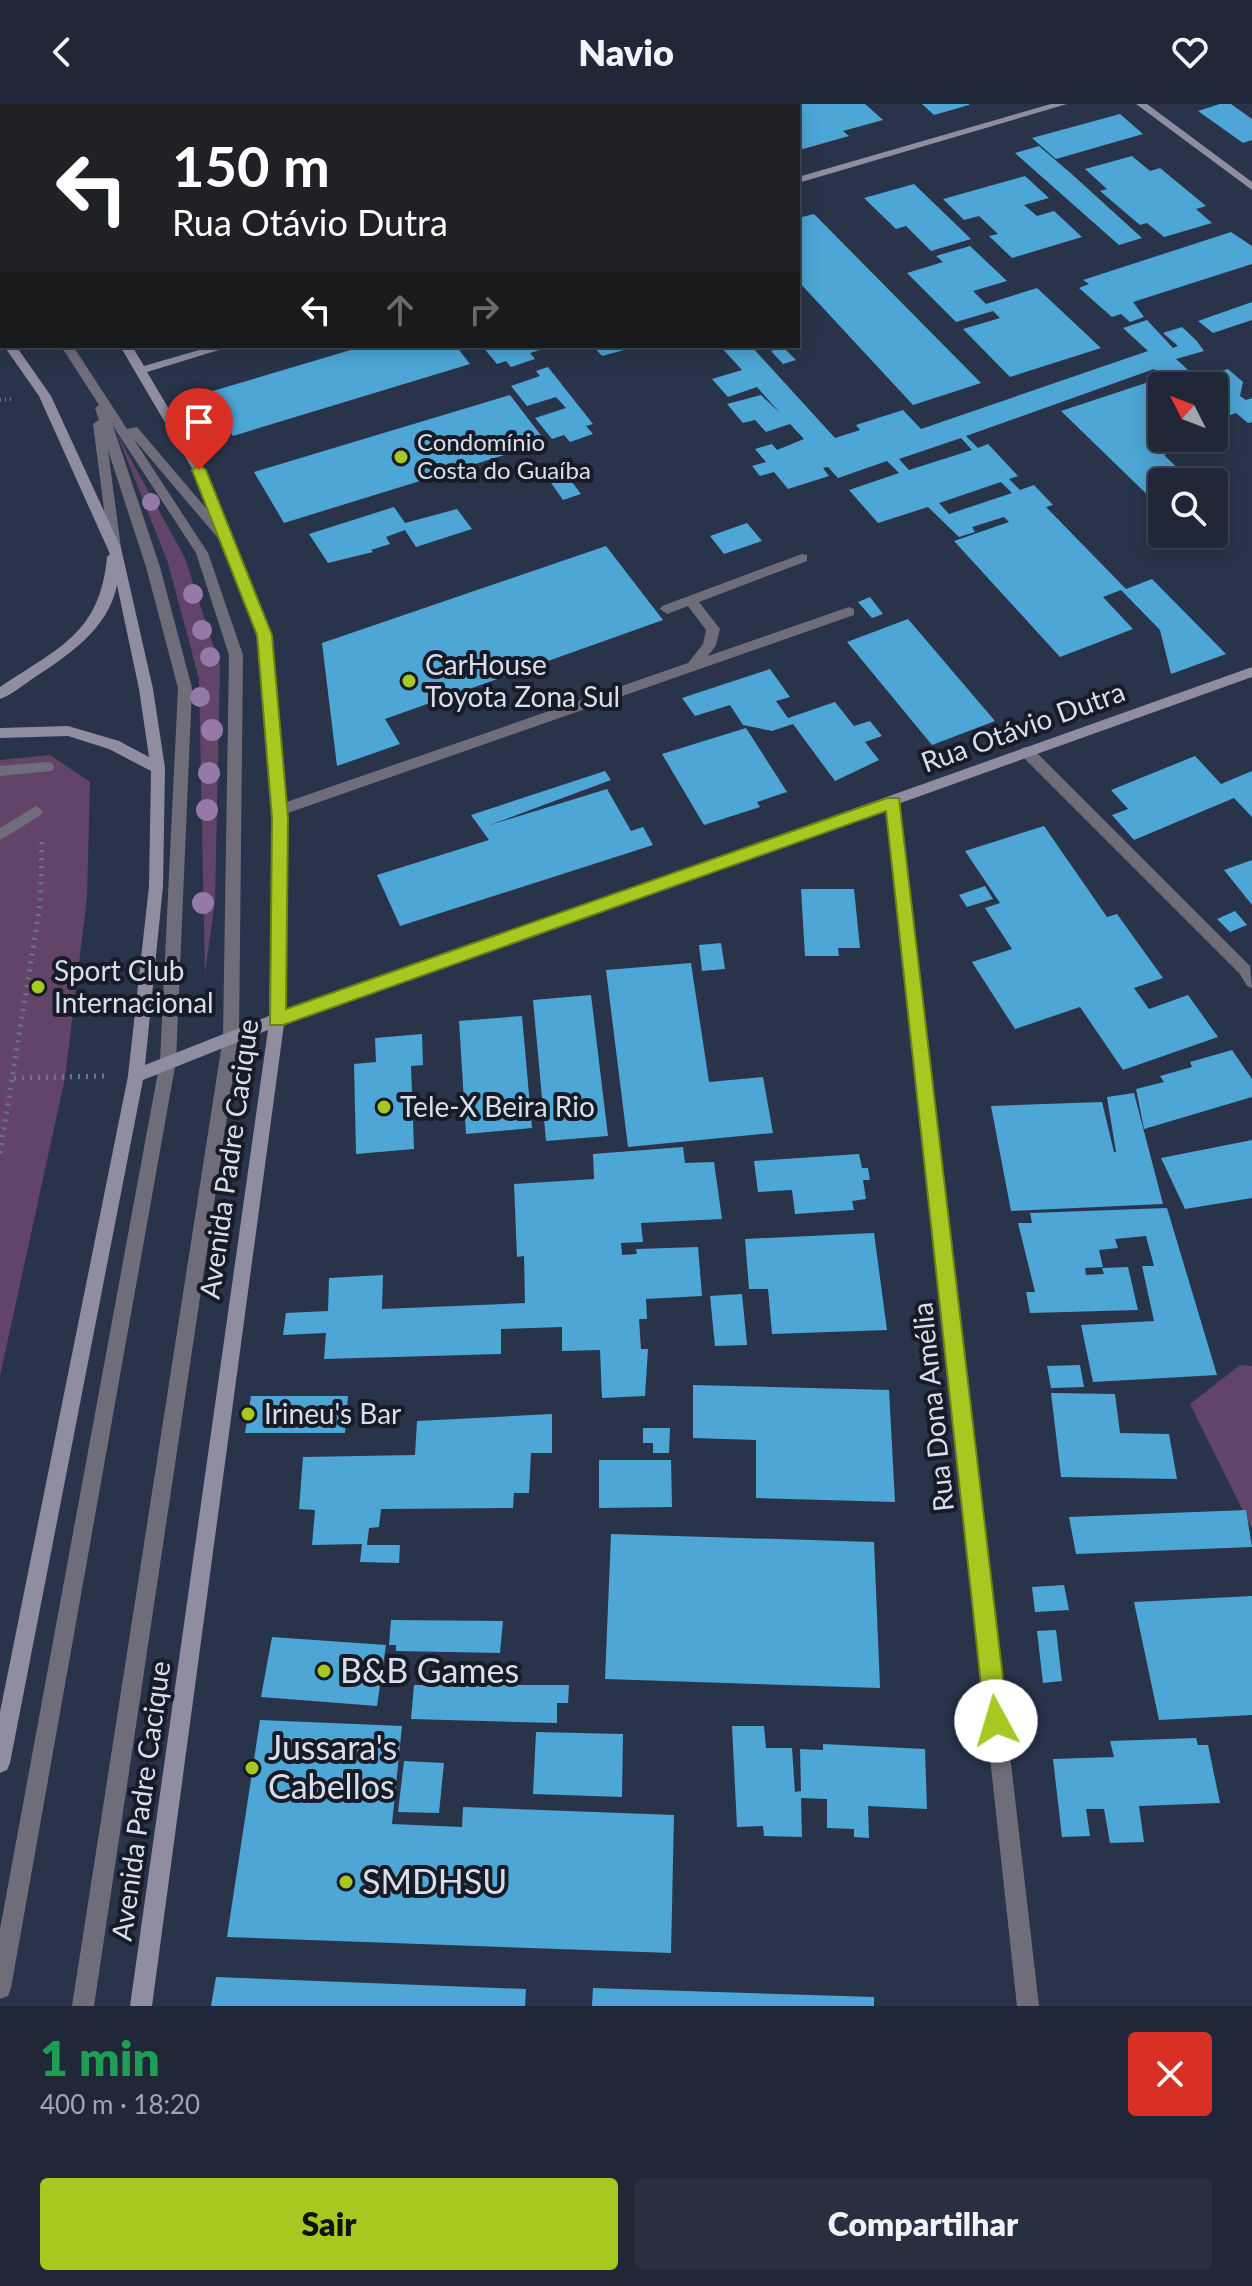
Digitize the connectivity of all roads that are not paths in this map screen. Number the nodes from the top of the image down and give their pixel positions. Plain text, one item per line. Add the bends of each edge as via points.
1 (1062, 104) edge
2 (1141, 104) edge
3 (800, 179) edge
4 (1252, 187) edge
5 (11, 348) edge
6 (68, 348) edge
7 (127, 348) edge
8 (219, 348) edge
9 (143, 370) junction
10 (93, 383) junction
11 (231, 545) junction
12 (115, 548) junction
13 (802, 558) dead end
14 (690, 600) junction
15 (667, 609) dead end
16 (849, 612) dead end
17 (693, 666) junction
18 (1252, 672) edge
19 (0, 694) edge
20 (0, 733) edge
21 (1027, 752) junction
22 (47, 767) dead end
23 (158, 768) junction
24 (0, 771) edge
25 (893, 802) junction
26 (280, 810) junction
27 (36, 811) road end
28 (0, 835) edge
29 (1252, 982) edge
30 (277, 1020) junction
31 (231, 1037) junction
32 (168, 1061) junction
33 (136, 1076) junction
34 (0, 1763) edge
35 (0, 1988) edge
36 (83, 2006) edge
37 (141, 2006) edge
38 (1028, 2006) edge

1 - 3 main road
2 - 4 main road
5 - 12 main road via 45,396
6 - 10 street
7 - 9 main road, Avenida Padre Cacique
8 - 9 main road
9 - 11 main road, Avenida Padre Cacique via 199,470
10 - 11 street
10 - 12 street
10 - 31 street via 202,553 236,655
10 - 32 street via 153,567 185,688
11 - 26 main road, Avenida Padre Cacique via 264,635
12 - 19 main road via 108,596 95,621
12 - 23 main road
13 - 14 street
14 - 15 street
14 - 17 street via 713,629 709,645
16 - 17 street
17 - 26 street
18 - 21 main road, Rua Otávio Dutra
20 - 23 main road via 68,731 114,745
21 - 25 main road, Rua Otávio Dutra
21 - 29 street
22 - 24 street
23 - 33 main road via 156,886
25 - 30 main road, Rua Otávio Dutra
25 - 38 street, Rua Dona Amélia
26 - 30 main road, Avenida Padre Cacique
27 - 28 street
30 - 31 main road, Rua Otávio Dutra
30 - 37 main road, Avenida Padre Cacique
31 - 32 main road, Rua Otávio Dutra
31 - 36 street
32 - 33 main road, Rua Otávio Dutra
32 - 35 street
33 - 34 main road

